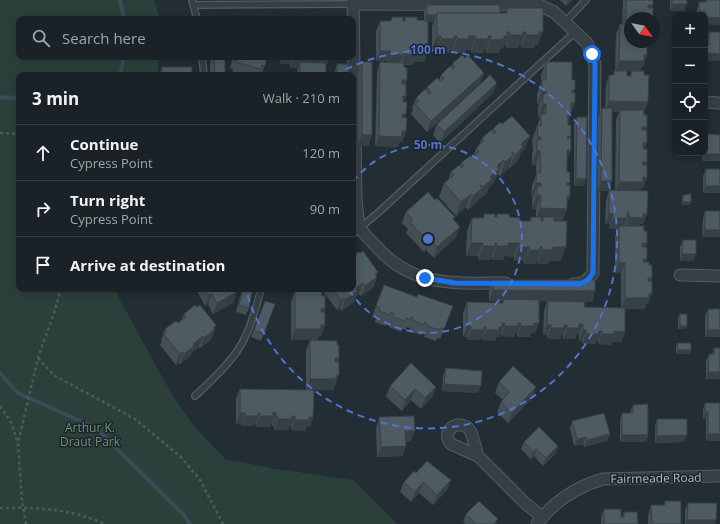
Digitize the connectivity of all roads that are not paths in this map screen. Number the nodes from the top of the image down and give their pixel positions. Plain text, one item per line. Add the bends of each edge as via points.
1 (586, 0) edge
2 (192, 2) edge
3 (353, 2) edge
4 (540, 3) edge
5 (196, 16) edge
6 (353, 16) edge
7 (565, 22) junction
8 (575, 32) junction
9 (202, 60) edge
10 (354, 60) edge
11 (204, 72) edge
12 (354, 72) edge
13 (708, 102) edge
14 (720, 103) edge
15 (356, 197) edge
16 (357, 231) edge
17 (680, 275) dead end
18 (720, 276) edge
19 (518, 283) edge
20 (565, 284) edge
21 (260, 292) edge
22 (195, 396) dead end
23 (478, 456) dead end
24 (720, 476) edge
25 (539, 521) edge

1 - 7 lane
2 - 3 lane
2 - 5 lane
3 - 4 street
3 - 6 street
4 - 7 street
7 - 8 street
8 - 16 lane
8 - 20 street via 587,43 595,64 593,273 588,280 580,284
9 - 11 lane
10 - 12 street
13 - 14 street
15 - 16 street
16 - 19 street via 385,257 406,271 425,278 455,283
17 - 18 street
21 - 22 lane via 241,345 229,362
23 - 25 street via 525,503
24 - 25 street, Fairmeade Road via 603,479 574,490 553,505

